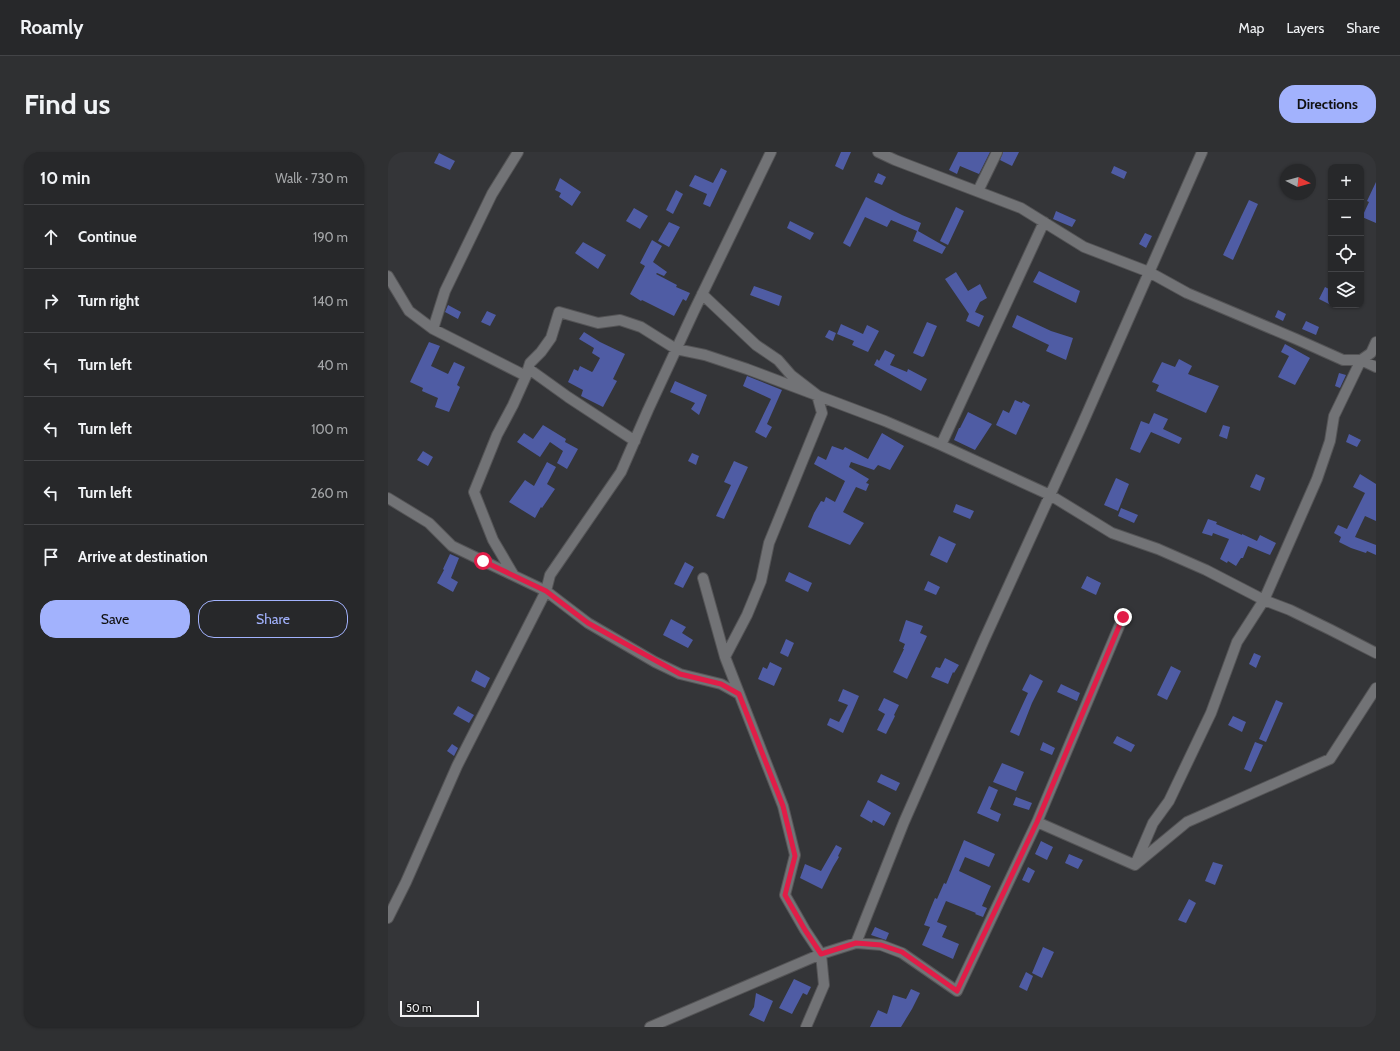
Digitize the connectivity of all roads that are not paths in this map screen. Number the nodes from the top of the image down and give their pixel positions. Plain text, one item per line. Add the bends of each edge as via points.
1 (518, 152) edge
2 (771, 152) edge
3 (878, 152) edge
4 (997, 152) edge
5 (1202, 152) edge
6 (978, 191) junction
7 (1044, 222) junction
8 (1149, 272) junction
9 (388, 276) edge
10 (702, 294) junction
11 (433, 329) junction
12 (1376, 342) edge
13 (676, 348) junction
14 (1361, 360) junction
15 (1376, 367) edge
16 (528, 372) junction
17 (817, 395) junction
18 (635, 441) junction
19 (941, 445) junction
20 (1050, 495) junction
21 (388, 498) edge
22 (513, 574) junction
23 (703, 578) dead end
24 (546, 591) junction
25 (1264, 600) junction
26 (1123, 617) dead end
27 (1376, 653) edge
28 (726, 657) junction
29 (1376, 688) edge
30 (739, 694) junction
31 (1037, 822) junction
32 (1135, 865) junction
33 (388, 918) edge
34 (856, 943) junction
35 (821, 954) junction
36 (650, 1027) edge
37 (806, 1027) edge

1 - 11 street via 492,194 445,292
2 - 10 street
3 - 6 street
4 - 6 street
5 - 8 street
6 - 7 street via 1021,208
7 - 8 street via 1084,247
7 - 19 street
8 - 14 street via 1187,293 1343,360
8 - 20 street
9 - 11 street via 409,311
10 - 13 street
10 - 17 street via 756,345 778,360 791,375
11 - 16 street
12 - 14 street via 1371,354
13 - 16 street via 640,327 620,320 598,323 559,312 551,338 530,363
13 - 17 street via 740,366
13 - 18 street
14 - 15 street
14 - 25 street via 1334,416 1330,441 1317,479
16 - 18 street
16 - 22 street via 497,435 474,492 493,540
17 - 19 street
17 - 28 street via 822,413 769,543 761,581
18 - 24 street via 621,472 550,575
19 - 20 street
20 - 25 street via 1112,532 1199,567
20 - 34 street via 904,822
21 - 22 street via 429,523 452,546
22 - 24 street
23 - 28 street
24 - 30 street via 588,623 655,662 680,674 721,684
24 - 33 street via 457,766
25 - 27 street via 1290,610
25 - 32 street via 1237,642 1211,713 1169,801 1153,823
26 - 31 street
28 - 30 street
29 - 32 street via 1330,759 1187,822
30 - 35 street via 783,806 795,856 785,895
31 - 32 street
31 - 34 street via 957,991 902,952 881,945
34 - 35 street
35 - 36 street
35 - 37 street via 824,985

